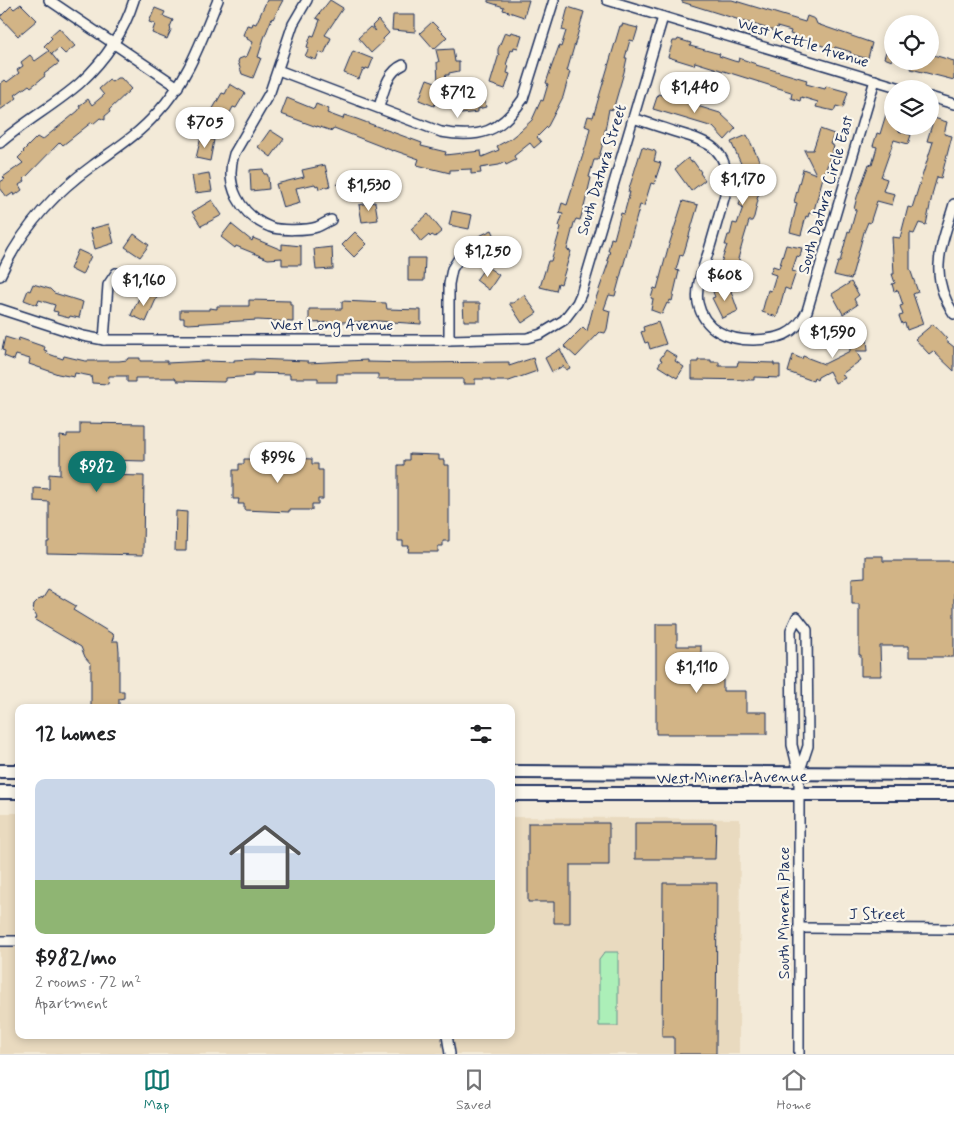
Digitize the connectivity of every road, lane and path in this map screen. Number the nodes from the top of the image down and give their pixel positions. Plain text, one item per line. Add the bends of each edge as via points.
1 (48, 0) edge
2 (134, 0) edge
3 (218, 0) edge
4 (307, 0) edge
5 (554, 0) edge
6 (606, 0) edge
7 (663, 17) junction
8 (114, 43) junction
9 (403, 65) dead end
10 (278, 70) junction
11 (875, 80) junction
12 (884, 83) edge
13 (178, 86) junction
14 (939, 100) edge
15 (954, 104) edge
16 (378, 107) junction
17 (633, 118) junction
18 (0, 143) edge
19 (954, 204) edge
20 (331, 220) dead end
21 (459, 258) dead end
22 (116, 273) dead end
23 (0, 276) edge
24 (0, 308) edge
25 (954, 314) edge
26 (804, 317) junction
27 (557, 325) joint
28 (825, 329) dead end
29 (104, 340) junction
30 (449, 340) junction
31 (0, 771) edge
32 (15, 771) edge
33 (515, 772) edge
34 (799, 773) junction
35 (954, 774) edge
36 (0, 792) edge
37 (15, 792) edge
38 (799, 793) junction
39 (515, 794) edge
40 (954, 794) edge
41 (799, 928) junction
42 (954, 929) edge
43 (0, 941) edge
44 (15, 941) edge
45 (448, 1039) edge
46 (450, 1054) edge
47 (799, 1054) edge

1 - 8 street
2 - 8 street
3 - 13 street via 206,32
4 - 10 street via 293,24
5 - 16 street via 523,100 495,128 473,135 452,134
6 - 7 street, West Kettle Avenue
7 - 11 street, West Kettle Avenue
7 - 17 street, South Datura Street
8 - 13 street
8 - 18 street via 79,83
9 - 16 street via 390,75
10 - 16 street
10 - 20 street via 262,107 234,154 231,175 235,196 244,210 271,227 316,227
11 - 12 street, West Kettle Avenue
11 - 26 street, South Datura Circle East
13 - 23 street via 139,132 67,185 46,207 24,234
14 - 15 street
17 - 26 street via 702,140 723,158 728,175 727,188 698,285 697,298 706,321 725,336 776,338 792,331
17 - 27 street, South Datura Street via 581,294 570,313
19 - 25 street via 938,267 941,287
21 - 30 street via 448,284
22 - 29 street via 108,285
24 - 29 street, West Long Avenue
26 - 28 street
27 - 30 street, West Long Avenue via 527,338
29 - 30 street, West Long Avenue
31 - 32 main road
33 - 34 main road, West Mineral Avenue
34 - 34 street, South Mineral Place via 808,746 807,630 797,618 791,630 792,745
34 - 35 main road, West Mineral Avenue
34 - 38 street, South Mineral Place
36 - 37 main road
38 - 39 main road, West Mineral Avenue
38 - 40 main road, West Mineral Avenue
38 - 41 street, South Mineral Place
41 - 42 street, J Street
41 - 47 street, South Mineral Place
43 - 44 street
45 - 46 street

